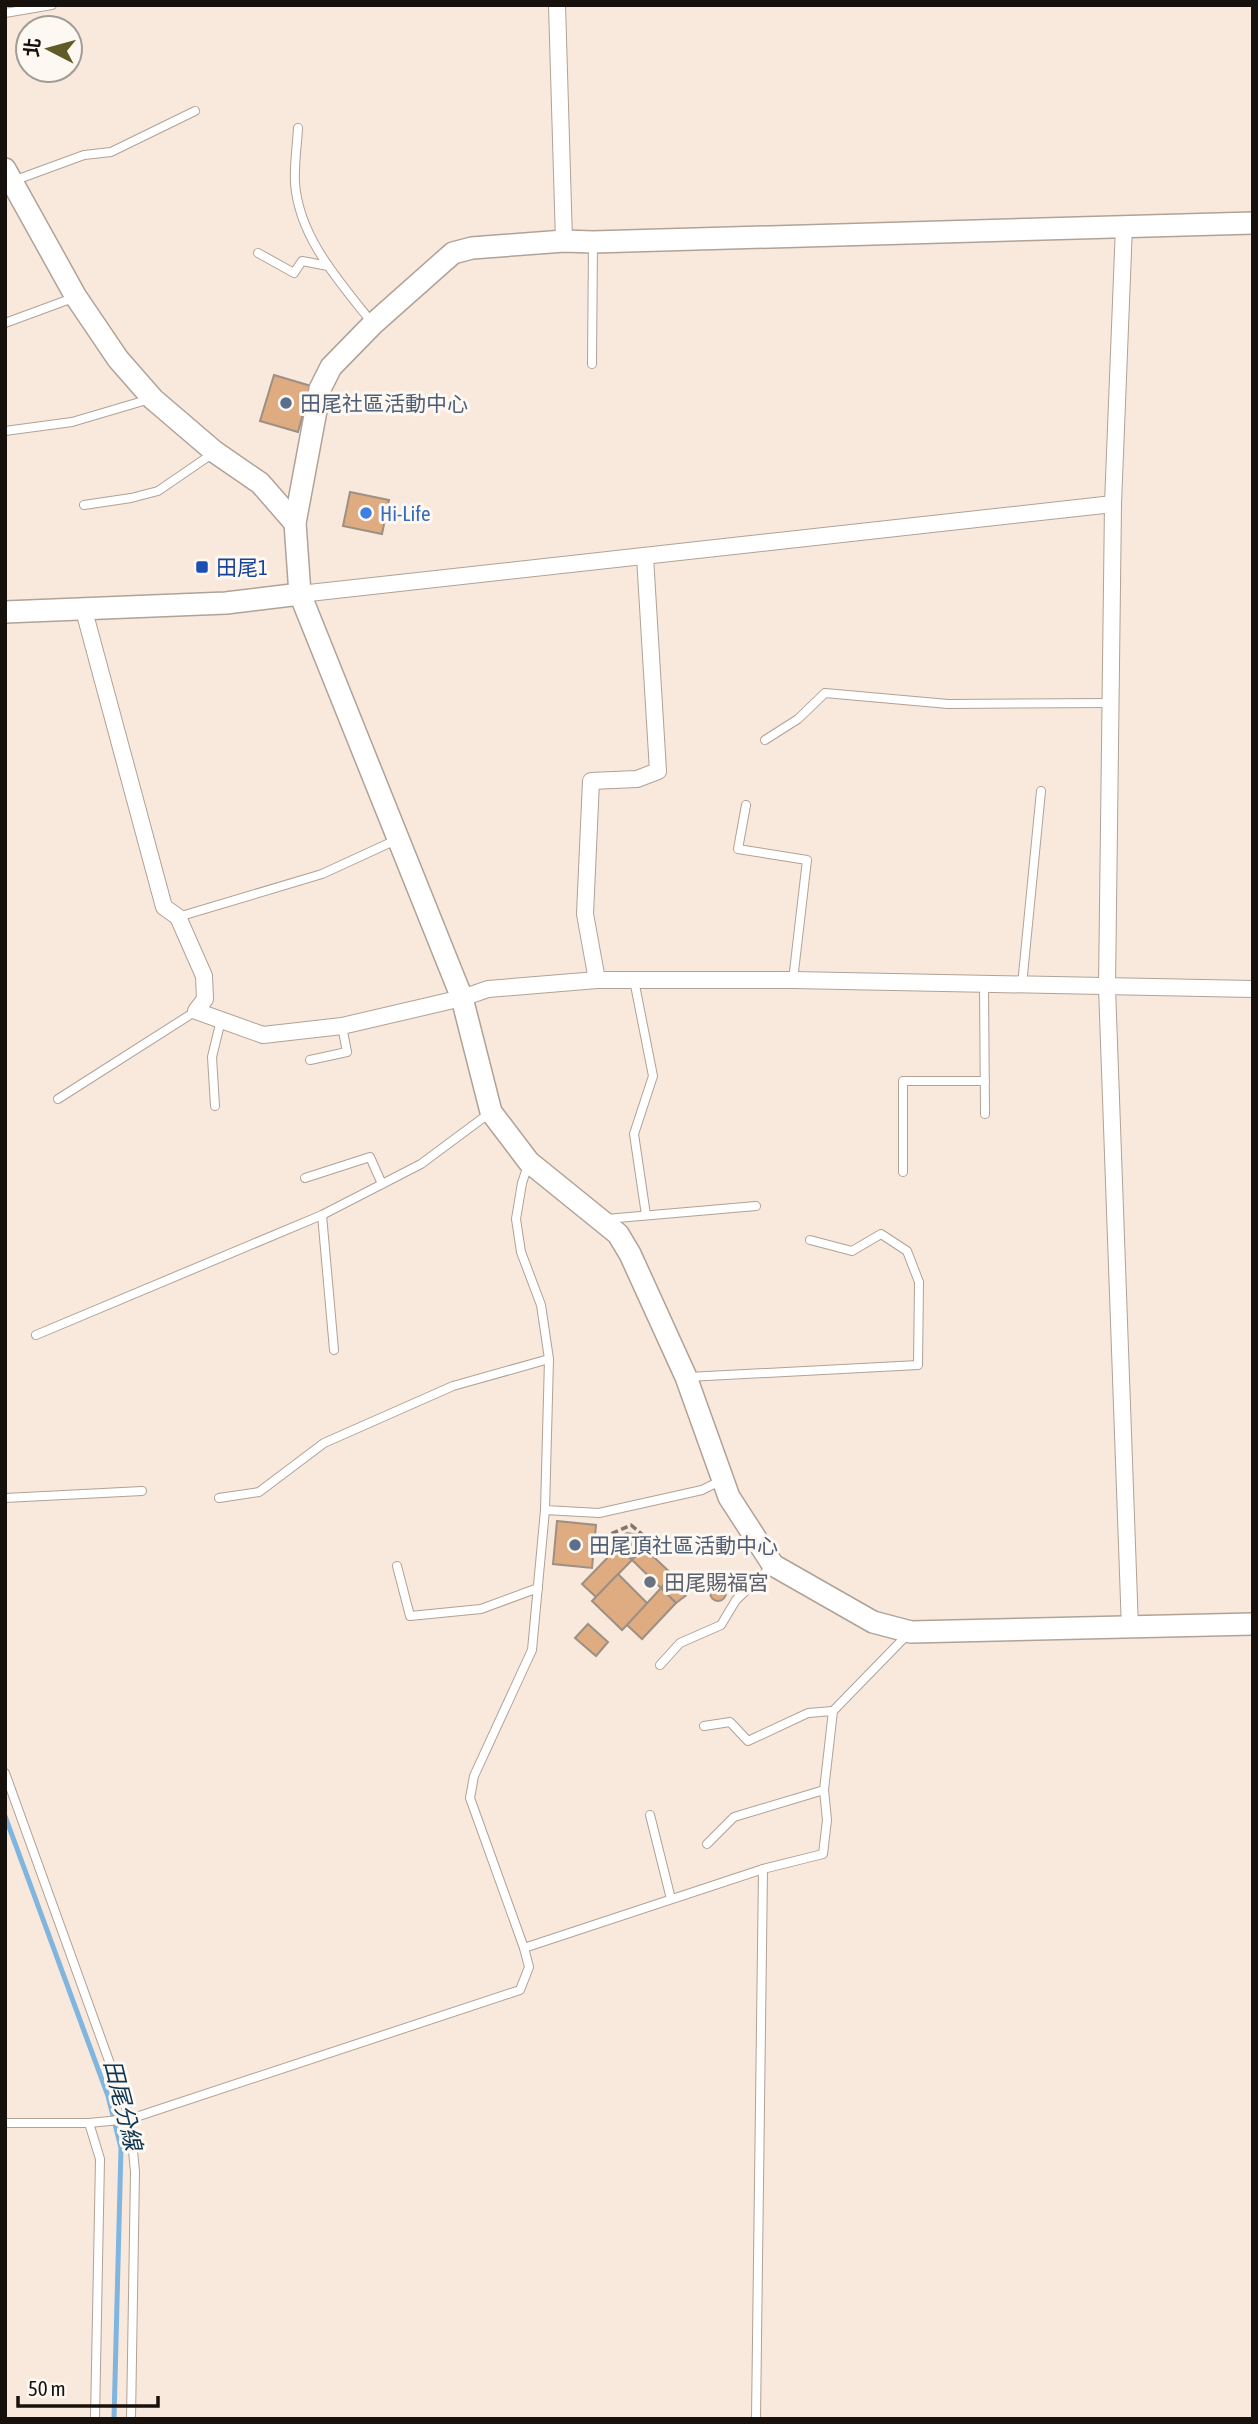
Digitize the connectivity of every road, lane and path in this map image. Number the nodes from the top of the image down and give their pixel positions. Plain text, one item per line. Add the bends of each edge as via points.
1 (52, 5) edge
2 (557, 5) edge
3 (5, 13) edge
4 (195, 111) dead end
5 (298, 128) dead end
6 (9, 175) edge
7 (1253, 223) edge
8 (1124, 226) junction
9 (564, 241) junction
10 (593, 242) junction
11 (258, 253) dead end
12 (328, 266) junction
13 (76, 297) junction
14 (5, 323) edge
15 (373, 324) junction
16 (592, 364) dead end
17 (153, 399) junction
18 (5, 431) edge
19 (215, 452) junction
20 (1113, 504) junction
21 (84, 505) dead end
22 (295, 523) junction
23 (645, 557) junction
24 (300, 594) junction
25 (83, 607) junction
26 (5, 612) edge
27 (1110, 703) junction
28 (765, 740) dead end
29 (1041, 791) dead end
30 (746, 806) dead end
31 (398, 839) junction
32 (178, 917) junction
33 (597, 980) junction
34 (634, 980) junction
35 (793, 980) junction
36 (984, 985) junction
37 (1023, 985) junction
38 (1107, 987) junction
39 (1253, 989) edge
40 (462, 998) junction
41 (196, 1011) junction
42 (221, 1020) junction
43 (342, 1026) junction
44 (310, 1060) dead end
45 (985, 1081) junction
46 (58, 1099) dead end
47 (215, 1106) dead end
48 (491, 1112) junction
49 (985, 1114) dead end
50 (529, 1162) junction
51 (903, 1172) dead end
52 (306, 1178) dead end
53 (382, 1184) junction
54 (756, 1206) dead end
55 (322, 1215) junction
56 (646, 1215) junction
57 (601, 1219) junction
58 (810, 1240) dead end
59 (36, 1335) dead end
60 (334, 1350) dead end
61 (549, 1359) junction
62 (686, 1377) junction
63 (142, 1491) dead end
64 (725, 1493) junction
65 (219, 1498) dead end
66 (5, 1499) edge
67 (545, 1510) junction
68 (643, 1535) dead end
69 (601, 1538) dead end
70 (773, 1565) junction
71 (397, 1566) dead end
72 (538, 1588) junction
73 (1253, 1624) edge
74 (1130, 1629) junction
75 (911, 1632) junction
76 (660, 1665) dead end
77 (833, 1711) junction
78 (704, 1726) dead end
79 (5, 1773) edge
80 (824, 1790) junction
81 (650, 1815) dead end
82 (707, 1844) dead end
83 (763, 1869) junction
84 (671, 1899) junction
85 (524, 1948) junction
86 (130, 2119) junction
87 (5, 2123) edge
88 (89, 2123) junction
89 (94, 2419) edge
90 (131, 2419) edge
91 (756, 2419) edge

1 - 3 lane
2 - 9 street
4 - 6 lane via 111,152
5 - 12 lane via 295,183 303,220
6 - 13 street
7 - 8 street
8 - 10 street
8 - 20 street
9 - 10 street
9 - 15 street via 453,253
10 - 16 lane
11 - 12 lane via 294,273 302,261
12 - 15 lane
13 - 14 lane
13 - 17 street via 118,359
15 - 22 street via 331,366 320,389
17 - 18 lane via 72,422
17 - 19 street
19 - 21 lane via 158,491
19 - 22 street via 260,483
20 - 23 street
20 - 27 street
22 - 24 street
23 - 24 street
23 - 33 street via 658,771 637,779 591,782 585,914
24 - 25 street via 226,603
24 - 31 street
25 - 26 street
25 - 32 street via 164,907
27 - 28 lane via 948,704 825,693 798,719
27 - 38 street
29 - 37 lane
30 - 35 lane via 738,849 807,860
31 - 32 lane via 322,874
31 - 40 street
32 - 41 street via 204,976 205,999
33 - 34 street
33 - 40 street via 488,989
34 - 35 street
34 - 56 lane via 653,1076 634,1134
35 - 36 street
36 - 37 street
36 - 45 lane
37 - 38 street
38 - 39 street
38 - 74 street
40 - 43 street
40 - 48 street
41 - 42 street
41 - 46 lane
42 - 43 street via 263,1035
42 - 47 lane via 212,1057
43 - 44 lane via 347,1052
45 - 49 lane
45 - 51 lane via 903,1081
48 - 50 street
48 - 53 lane via 421,1164
50 - 57 street
50 - 61 lane via 516,1219 541,1305
52 - 53 lane via 370,1157
53 - 55 lane
54 - 56 lane
55 - 59 lane
55 - 60 lane
56 - 57 lane
57 - 62 street via 631,1254
58 - 62 lane via 852,1251 881,1234 907,1251 919,1282 918,1365
61 - 65 lane via 453,1386 324,1443 259,1492
61 - 67 lane
62 - 64 street
63 - 66 lane
64 - 67 lane via 702,1490 599,1513
64 - 70 street
67 - 72 lane
68 - 69 path via 631,1525
70 - 75 street via 873,1622
70 - 76 lane via 736,1600 721,1625 680,1643
71 - 72 lane via 410,1616 481,1609
72 - 85 lane via 532,1650 474,1776 470,1798
73 - 74 street
74 - 75 street
75 - 77 lane
77 - 78 lane via 808,1713 748,1741 730,1722
77 - 80 lane
79 - 86 lane
80 - 82 lane via 734,1817
80 - 83 lane via 823,1854
81 - 84 lane
83 - 84 lane
83 - 91 lane
84 - 85 lane
85 - 86 lane via 529,1967 520,1990
86 - 88 lane
86 - 90 lane via 135,2172
87 - 88 lane
88 - 89 lane via 100,2159

